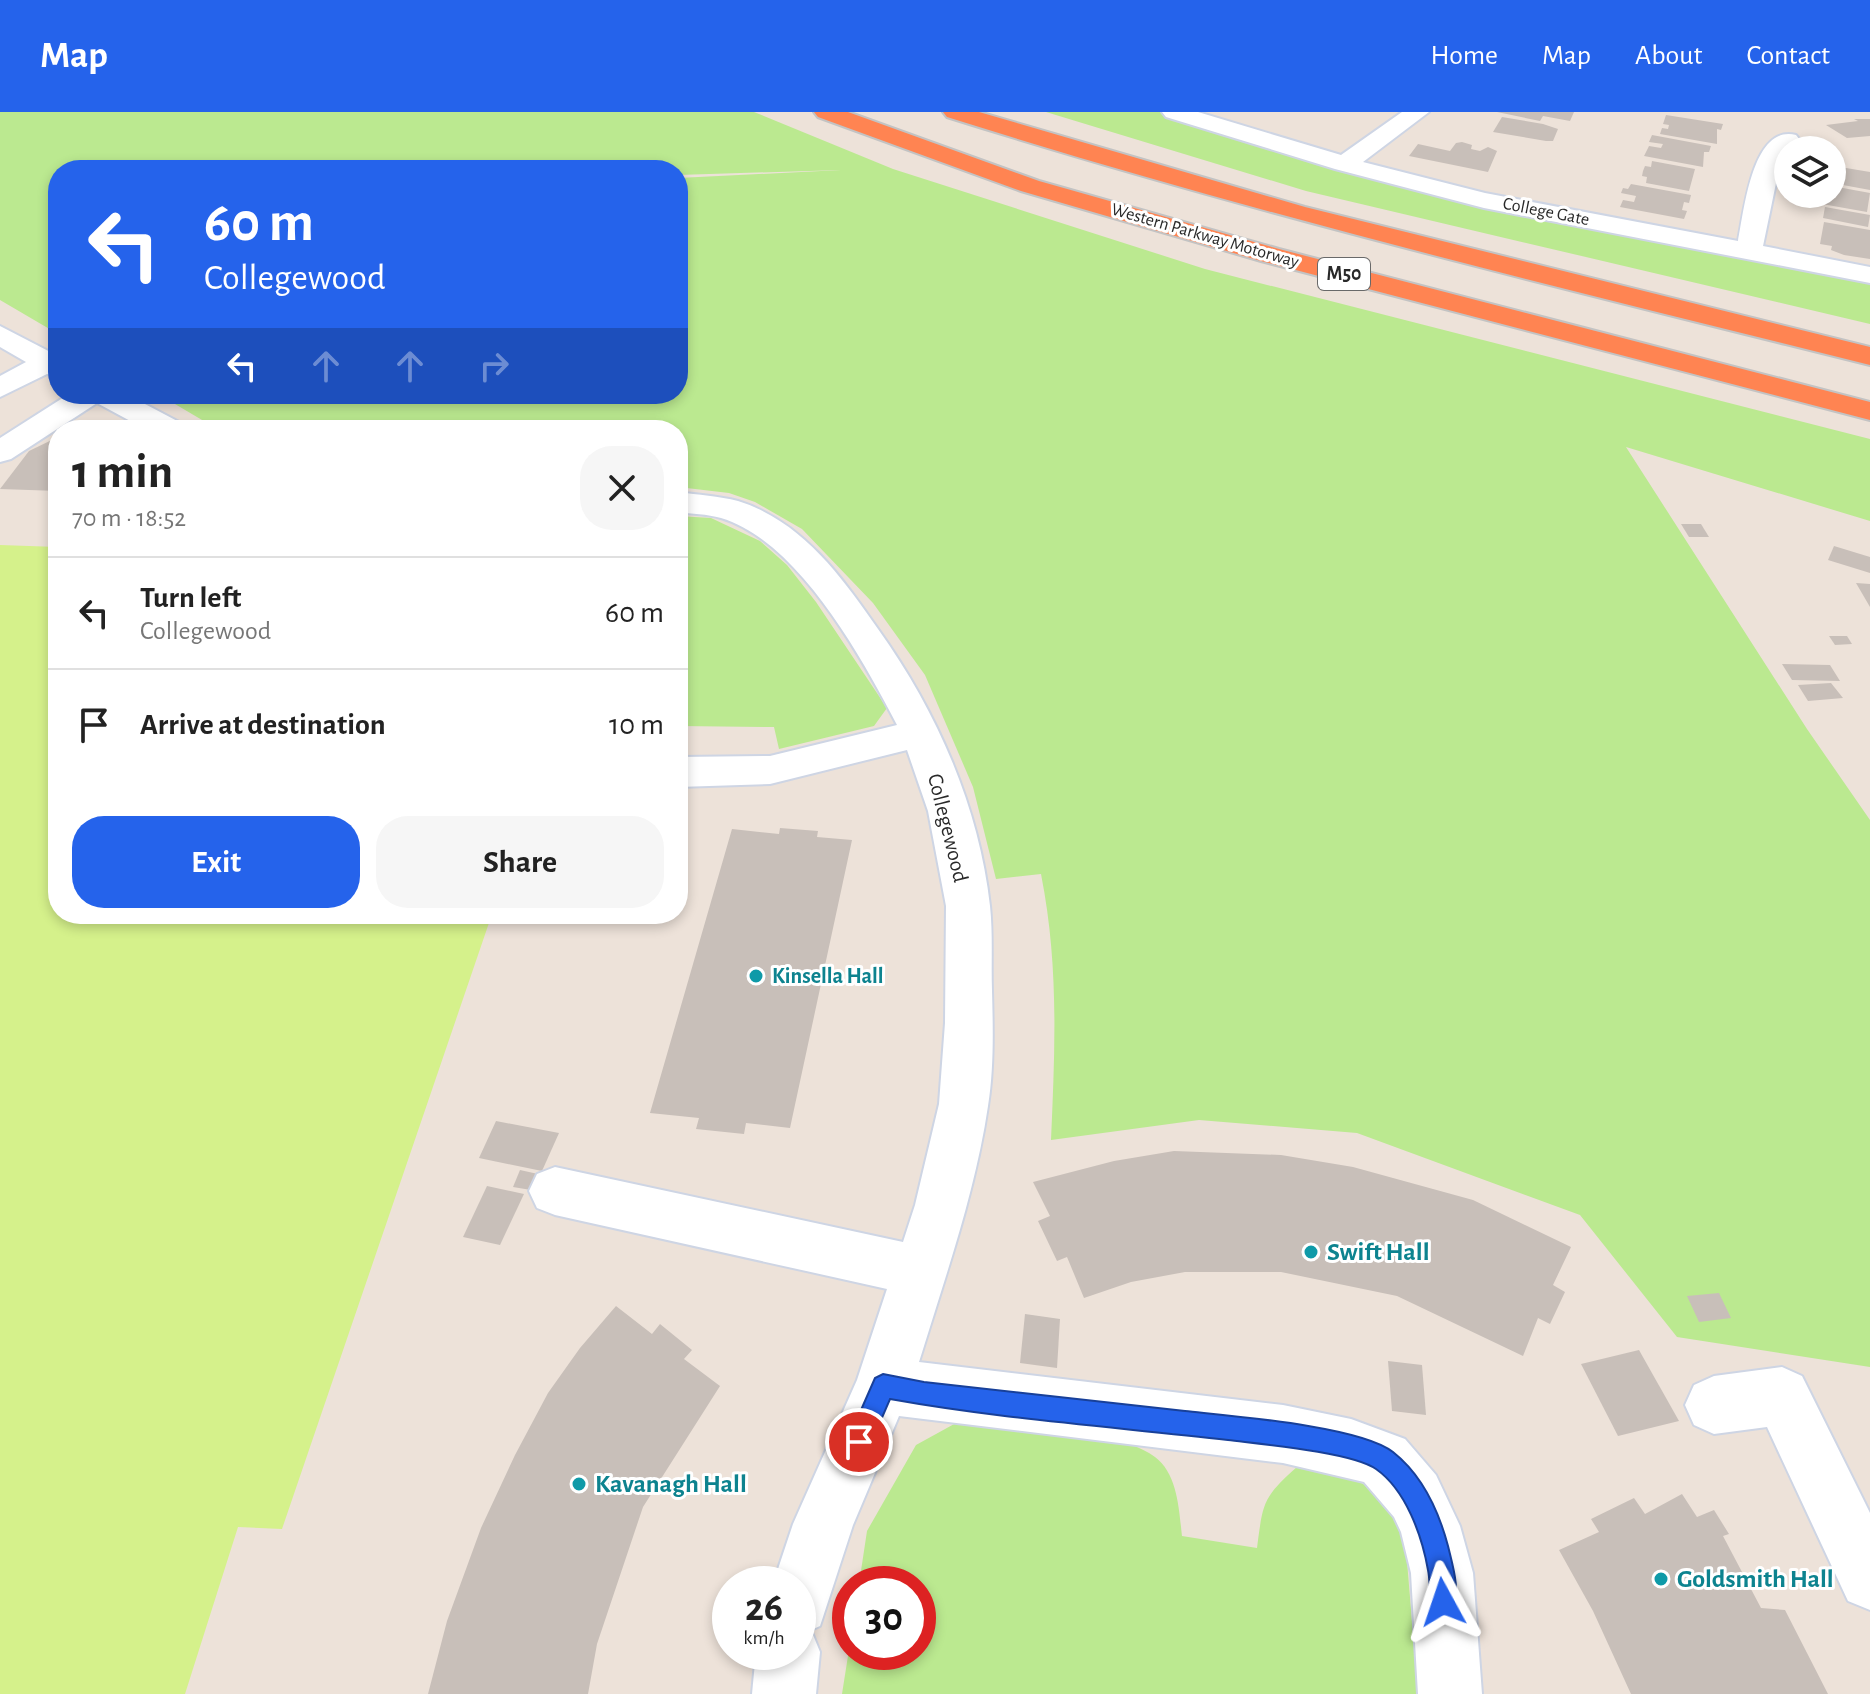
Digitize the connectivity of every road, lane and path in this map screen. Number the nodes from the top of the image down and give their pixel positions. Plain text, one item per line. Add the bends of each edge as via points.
1 (826, 112) edge
2 (955, 112) edge
3 (1174, 112) edge
4 (1417, 112) edge
5 (1774, 153) edge
6 (1344, 164) junction
7 (1749, 250) junction
8 (1870, 275) edge
9 (0, 335) edge
10 (1870, 356) edge
11 (48, 362) edge
12 (48, 367) edge
13 (0, 388) edge
14 (74, 404) edge
15 (122, 404) edge
16 (1870, 411) edge
17 (50, 420) edge
18 (151, 420) edge
19 (48, 421) edge
20 (0, 452) edge
21 (688, 503) edge
22 (921, 733) junction
23 (688, 772) edge
24 (555, 1191) dead end
25 (921, 1271) junction
26 (883, 1386) junction
27 (1714, 1405) dead end
28 (810, 1566) edge
29 (1870, 1579) edge
30 (786, 1670) edge
31 (784, 1694) edge
32 (1450, 1694) edge

1 - 16 highway, Western Parkway Motorway / M50 via 1030,186 1240,247
2 - 10 highway, M50 via 1083,154 1372,233
3 - 6 street, College Gate
4 - 6 street
5 - 7 street
6 - 7 street, College Gate via 1484,200
7 - 8 street, College Gate
9 - 11 street
12 - 13 street
14 - 17 street
15 - 18 street
19 - 20 street
21 - 22 street, Collegewood via 749,518 822,575 887,669
22 - 23 street via 770,770
22 - 25 street, Collegewood via 949,811 968,906 969,1023 964,1104
24 - 25 street
25 - 26 street, Collegewood
26 - 28 street, Collegewood
26 - 32 street via 1283,1434 1384,1460 1415,1496 1430,1526 1442,1573
27 - 29 street via 1782,1396
30 - 31 street

